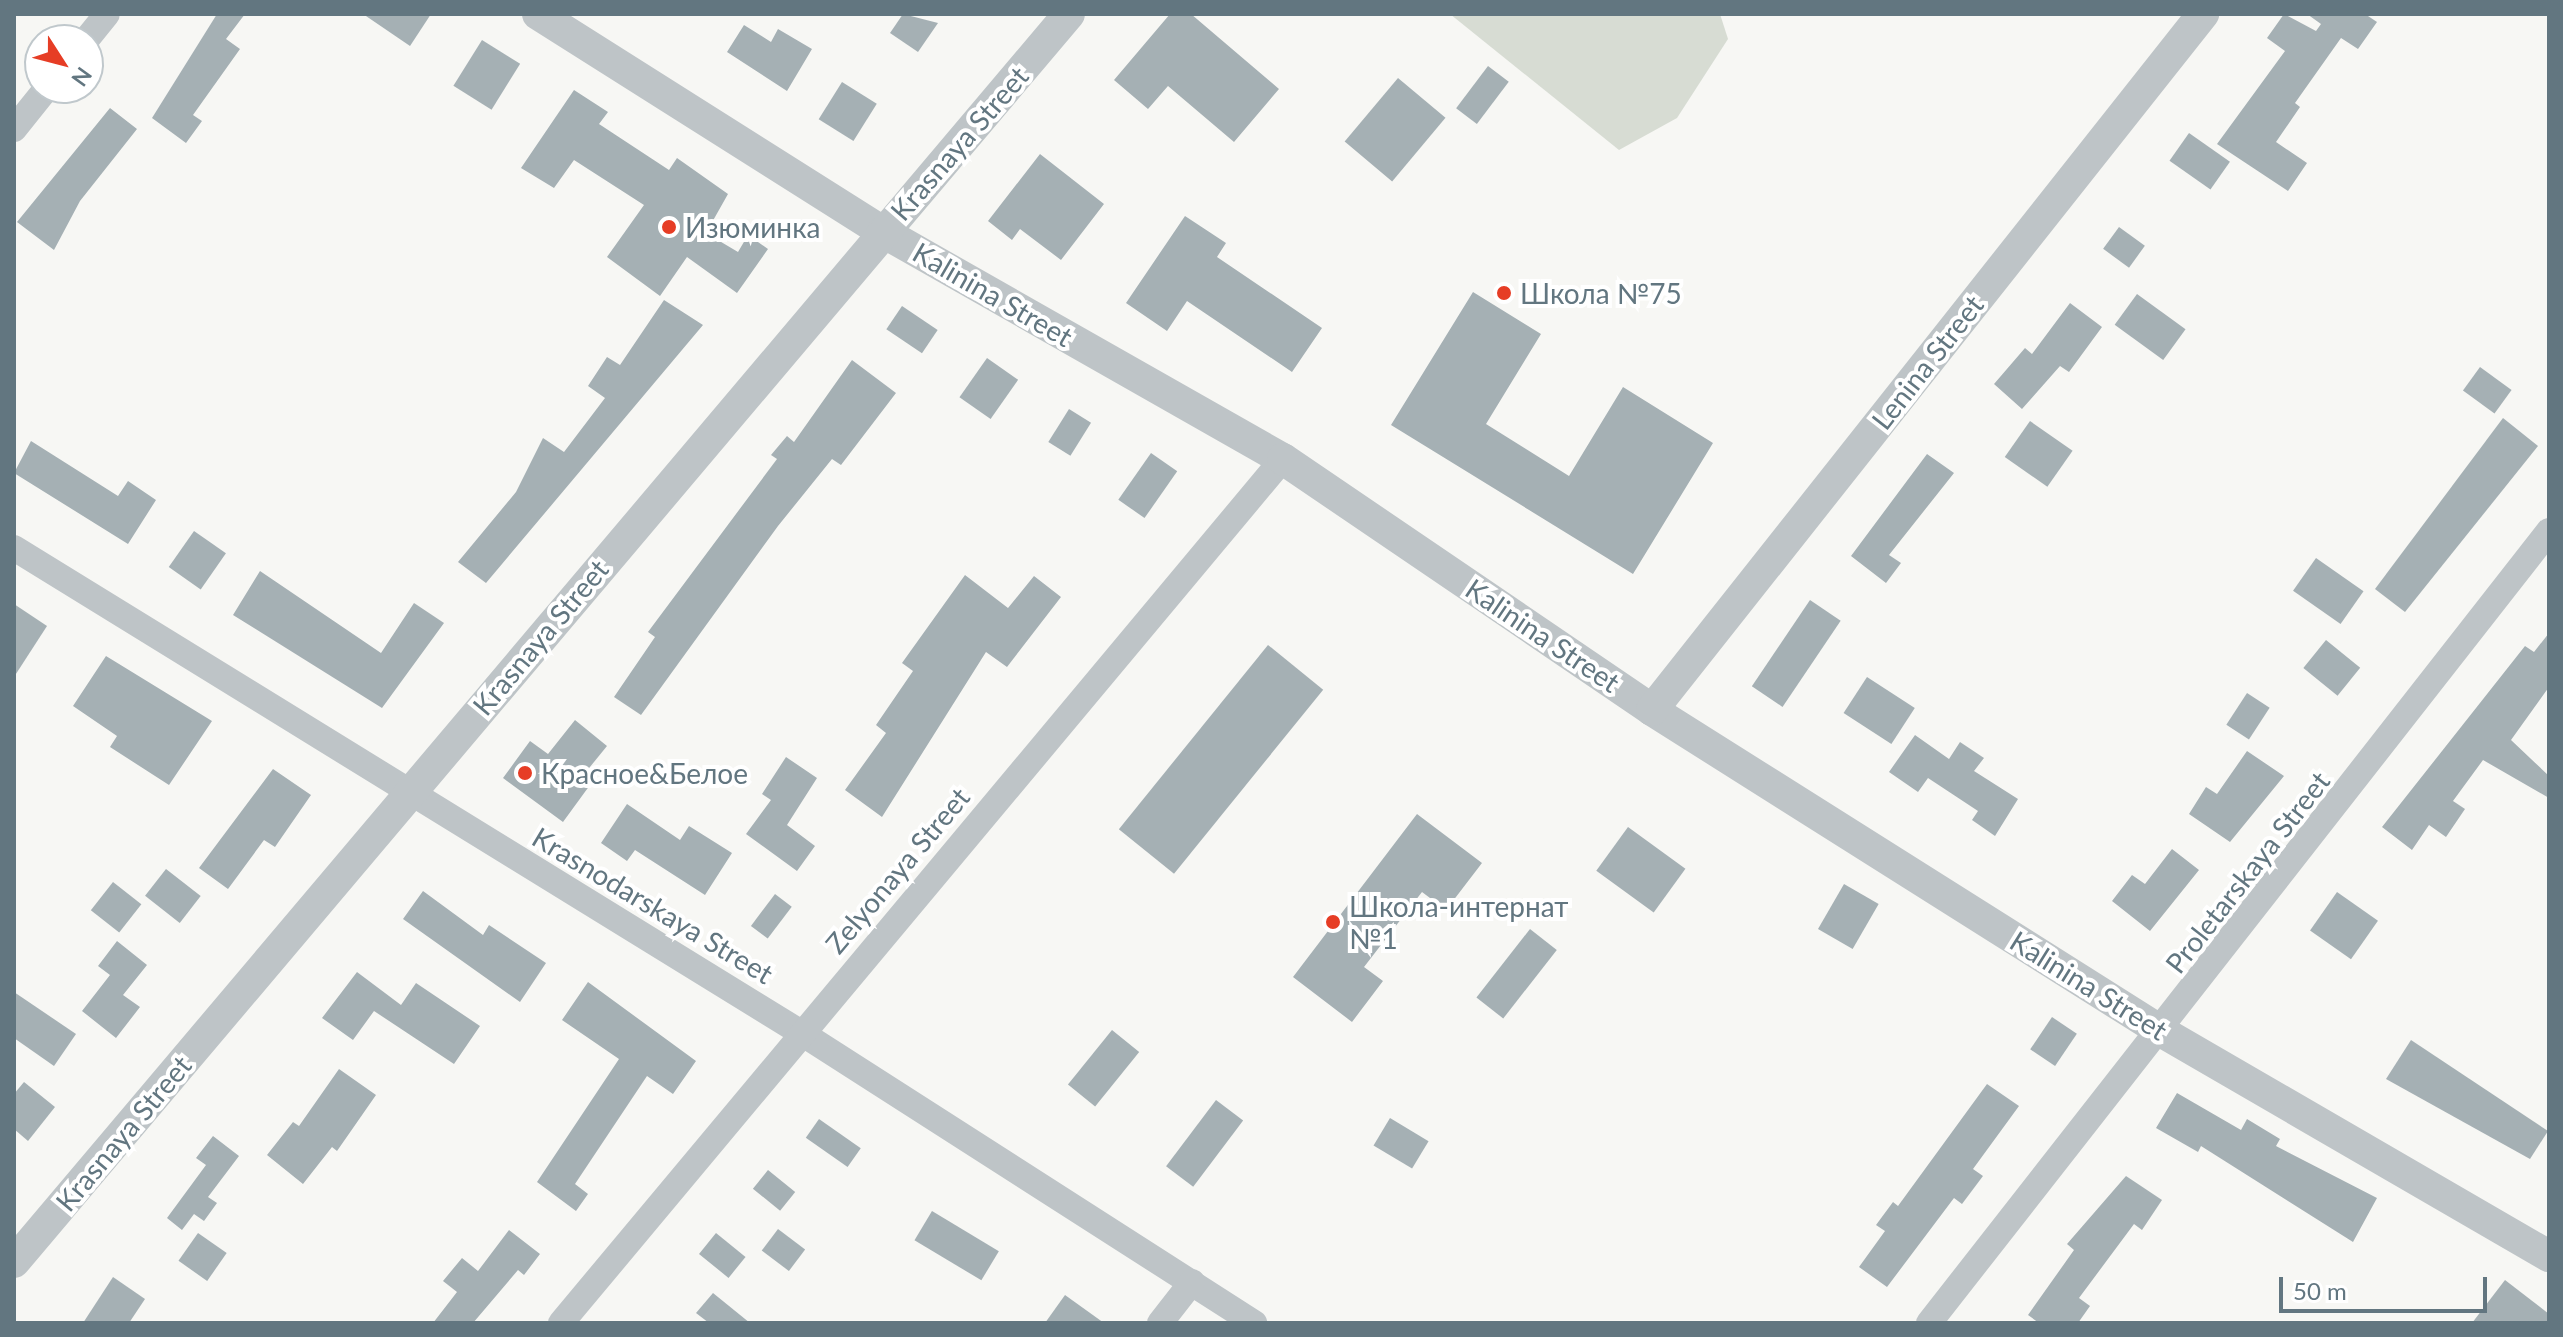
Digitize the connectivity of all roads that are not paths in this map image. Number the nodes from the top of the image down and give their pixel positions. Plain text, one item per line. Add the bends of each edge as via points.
1 (538, 14) edge
2 (1069, 14) edge
3 (2203, 14) edge
4 (34, 104) edge
5 (14, 129) edge
6 (883, 232) junction
7 (1283, 459) junction
8 (2549, 531) edge
9 (14, 548) edge
10 (1652, 710) junction
11 (407, 793) junction
12 (2164, 1033) junction
13 (803, 1034) junction
14 (2549, 1256) edge
15 (14, 1262) edge
16 (1192, 1282) junction
17 (561, 1323) edge
18 (1160, 1323) edge
19 (1254, 1323) edge
20 (1929, 1323) edge

1 - 6 street, Kalinina Street
2 - 6 street, Krasnaya Street
3 - 10 street, Lenina Street
4 - 5 street
6 - 7 street, Kalinina Street
6 - 11 street, Krasnaya Street
7 - 10 street, Kalinina Street
7 - 13 street, Zelyonaya Street
8 - 12 street, Proletarskaya Street
9 - 11 street, Krasnodarskaya Street
10 - 12 street, Kalinina Street
11 - 13 street, Krasnodarskaya Street
11 - 15 street, Krasnaya Street
12 - 14 street, Kalinina Street
12 - 20 street, Proletarskaya Street
13 - 16 street, Krasnodarskaya Street
13 - 17 street, Zelyonaya Street
16 - 18 street
16 - 19 street, Krasnodarskaya Street

